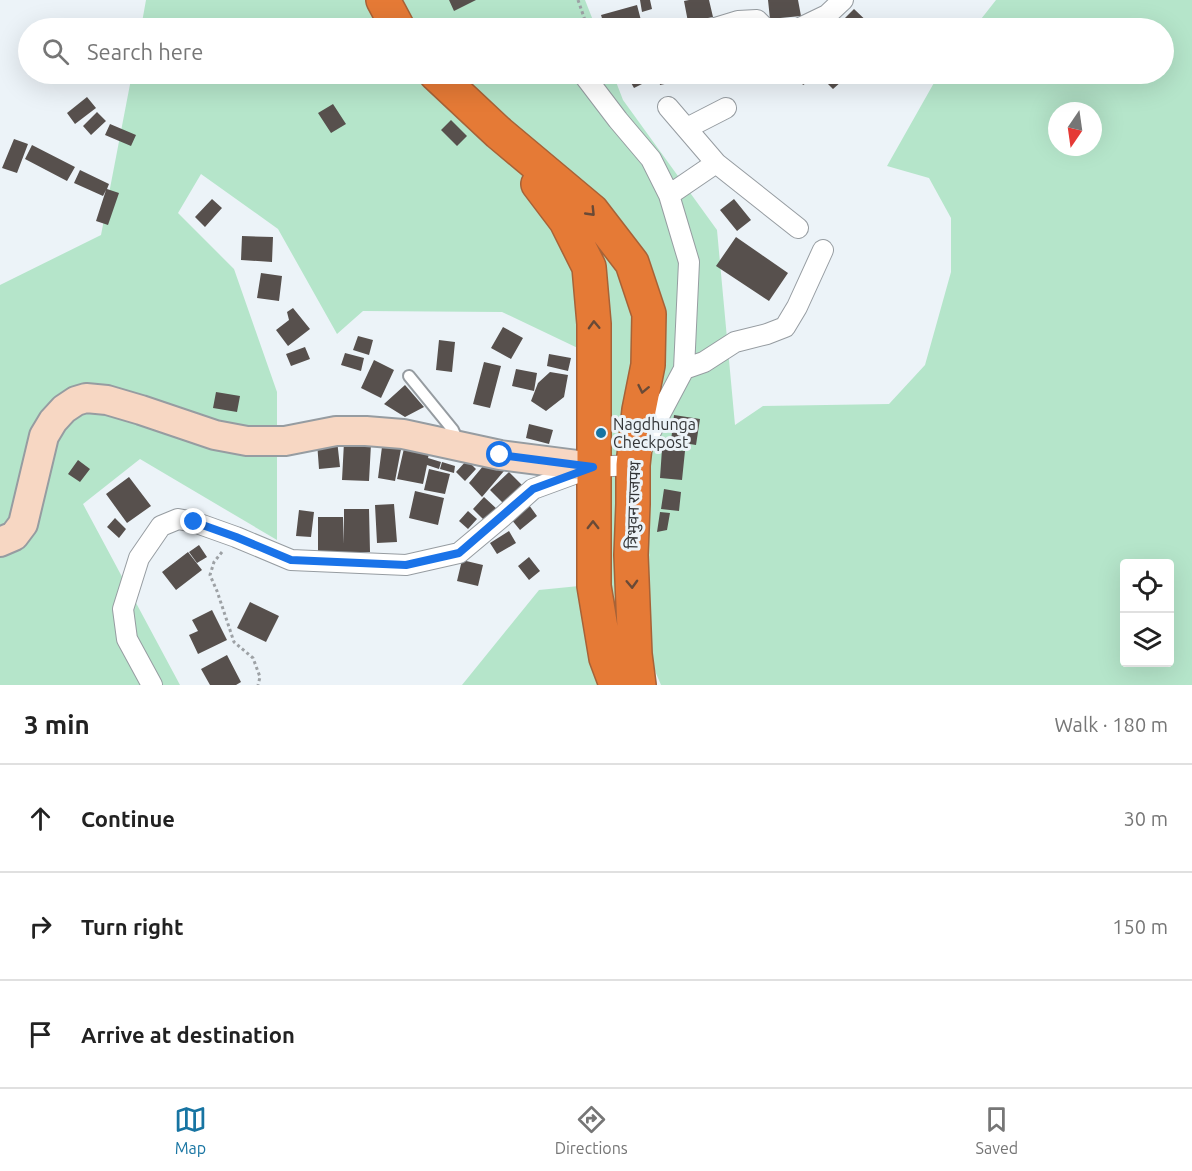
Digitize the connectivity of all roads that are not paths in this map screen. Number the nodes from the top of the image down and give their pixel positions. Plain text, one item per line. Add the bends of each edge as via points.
1 (843, 0) edge
2 (821, 18) edge
3 (446, 84) edge
4 (591, 84) edge
5 (668, 107) dead end
6 (726, 108) dead end
7 (687, 128) junction
8 (499, 133) junction
9 (716, 163) junction
10 (669, 195) junction
11 (798, 228) dead end
12 (823, 250) dead end
13 (684, 369) junction
14 (409, 376) dead end
15 (460, 446) junction
16 (633, 465) junction
17 (593, 467) junction
18 (0, 542) edge
19 (152, 685) edge
20 (618, 685) edge
21 (639, 685) edge

1 - 2 street
3 - 8 highway, त्रिभुवन राजपथ
4 - 10 street via 651,159
5 - 7 street
6 - 7 street
7 - 9 street
8 -> 16 highway, त्रिभुवन राजपथ via 592,212 632,263 649,314 648,365
17 -> 8 highway, त्रिभुवन राजपथ via 594,324 589,267 566,221
9 - 10 street
9 - 11 street
10 - 13 street via 689,262
12 - 13 street via 785,327 735,342 704,362
13 - 16 street
14 - 15 lane via 453,430
15 - 17 street
15 - 18 street via 366,431 336,431 285,441 247,441 215,435 107,400 86,398 64,409 53,420 44,436 23,524 14,536
16 - 17 street
16 -> 21 highway, त्रिभुवन राजपथ via 631,555
17 - 19 street via 533,489 459,553 406,565 291,560 194,522 178,519 161,526 139,558 123,609 127,639
20 -> 17 highway, त्रिभुवन राजपथ via 606,658 594,586

